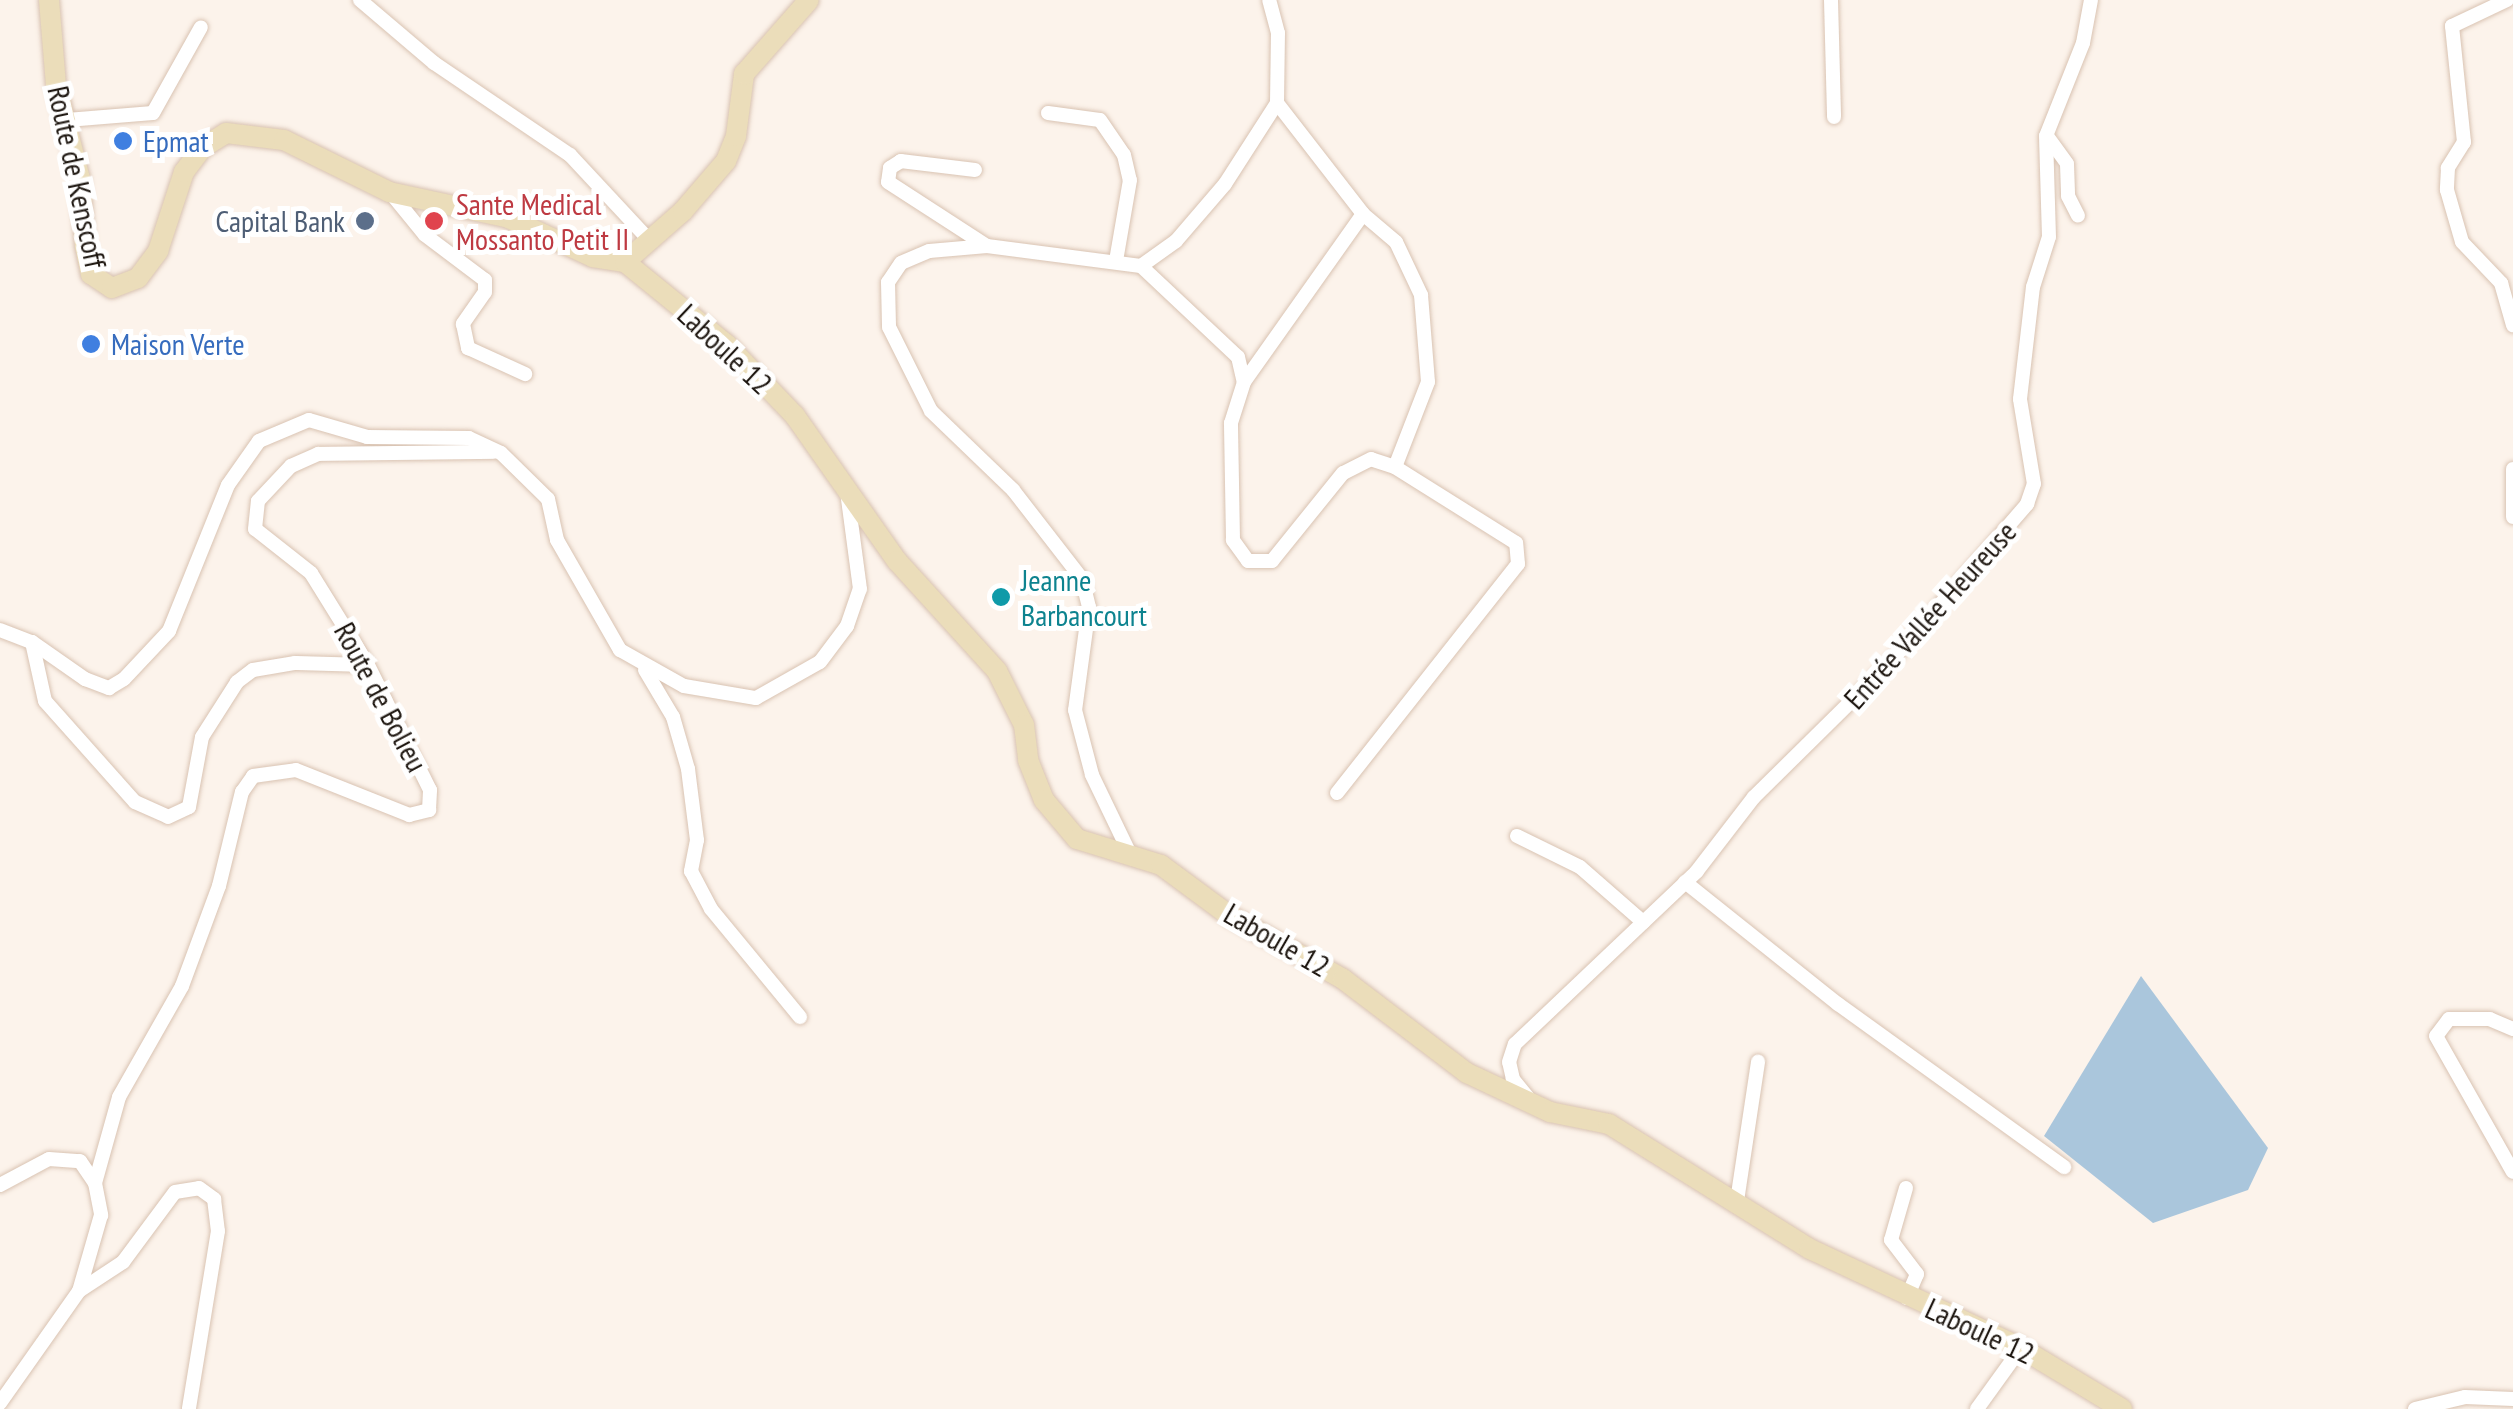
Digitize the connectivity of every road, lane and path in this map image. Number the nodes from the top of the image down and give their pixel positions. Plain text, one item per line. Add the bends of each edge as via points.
1 (49, 0) edge
2 (360, 0) edge
3 (808, 0) edge
4 (1270, 0) edge
5 (1831, 0) edge
6 (2091, 0) edge
7 (2500, 2) edge
8 (202, 27) dead end
9 (1277, 103) junction
10 (1048, 113) dead end
11 (1834, 117) dead end
12 (66, 120) junction
13 (2046, 136) junction
14 (975, 170) dead end
15 (389, 192) junction
16 (1363, 214) junction
17 (2078, 216) dead end
18 (651, 242) junction
19 (987, 246) junction
20 (1116, 261) junction
21 (625, 262) junction
22 (1141, 266) junction
23 (2513, 326) edge
24 (524, 374) dead end
25 (1244, 382) junction
26 (501, 452) junction
27 (1395, 467) junction
28 (2513, 469) edge
29 (843, 476) junction
30 (2513, 517) edge
31 (0, 630) edge
32 (32, 642) junction
33 (368, 665) junction
34 (644, 669) junction
35 (1337, 793) dead end
36 (1517, 836) dead end
37 (1132, 858) junction
38 (1685, 882) junction
39 (1643, 922) junction
40 (800, 1017) dead end
41 (2513, 1029) edge
42 (1758, 1062) dead end
43 (1533, 1103) junction
44 (2064, 1168) dead end
45 (2513, 1172) edge
46 (95, 1183) junction
47 (0, 1185) edge
48 (1906, 1188) dead end
49 (1738, 1201) junction
50 (79, 1291) junction
51 (1907, 1298) junction
52 (2020, 1348) junction
53 (2513, 1399) edge
54 (0, 1403) edge
55 (189, 1409) edge
56 (1977, 1409) edge
57 (2122, 1409) edge
58 (2414, 1409) edge

1 - 12 street, Route de Kenscoff
2 - 18 street via 434,63 570,155
3 - 18 street via 744,74 726,162
4 - 9 street via 1278,33
5 - 11 street
6 - 13 street, Entrée Vallée Heureuse via 2084,43
7 - 23 street via 2452,26 2464,142 2448,168 2447,190 2462,242 2501,283
8 - 12 street via 153,113
9 - 16 street
9 - 22 street via 1224,184 1176,240
10 - 20 street via 1100,120 1124,154 1130,180
12 - 15 street, Route de Kenscoff via 91,274 112,288 138,278 158,251 184,172 202,148 226,133 284,140
13 - 17 street via 2067,164 2068,196
13 - 38 street, Entrée Vallée Heureuse via 2049,237 2033,287 2020,399 2034,484 2028,504 1886,668 1754,797
14 - 19 street via 901,161 890,168 888,182
15 - 21 street, Route de Kenscoff via 506,217 592,258
15 - 24 street via 424,235 484,280 485,292 463,324 468,348
16 - 25 street
16 - 27 street via 1396,242 1421,295 1428,382
18 - 21 street
19 - 20 street
19 - 37 street via 928,251 901,263 888,282 890,327 932,411 1013,490 1082,578 1089,607 1074,710 1092,775
20 - 22 street
21 - 29 street, Laboule 12 via 727,345
22 - 25 street via 1238,356
25 - 27 street via 1230,423 1233,540 1248,562 1272,562 1343,473 1371,460
26 - 32 street via 469,438 367,438 309,420 282,428 259,442 228,485 169,631 124,680 109,688 85,680
26 - 33 street, Route de Bolieu via 318,454 291,466 258,501 254,529 311,573
26 - 34 street via 548,500 557,540 590,604 620,650
27 - 35 street via 1516,542 1516,572
28 - 30 street
29 - 34 street via 859,544 860,589 847,626 820,662 756,698 684,686
29 - 37 street, Laboule 12 via 897,561 998,672 1024,725 1028,760 1051,812 1077,839
31 - 32 street
32 - 33 street via 45,700 135,802 168,816 189,807 202,737 237,682 254,670 295,663
33 - 46 street, Route de Bolieu via 430,790 429,810 409,815 296,770 254,776 242,792 219,886 182,986 119,1097
34 - 40 street via 673,717 688,768 697,840 691,871 711,909
36 - 39 street via 1580,868
37 - 43 street, Laboule 12 via 1160,865 1230,916 1343,979 1466,1073
38 - 39 street, Entrée Vallée Heureuse
38 - 44 street via 1838,1004
39 - 43 street, Entrée Vallée Heureuse via 1515,1044 1513,1079
41 - 45 street via 2490,1019 2449,1019 2436,1036
42 - 49 street
43 - 49 street, Laboule 12 via 1609,1124
46 - 47 street via 80,1160 65,1157
46 - 50 street via 101,1215
48 - 51 street via 1891,1240 1917,1274
49 - 51 street, Laboule 12
50 - 54 street
50 - 55 street via 123,1262 175,1192 199,1188 214,1198 218,1231
51 - 52 street, Laboule 12
52 - 56 street
52 - 57 street, Laboule 12
53 - 58 street via 2464,1397

